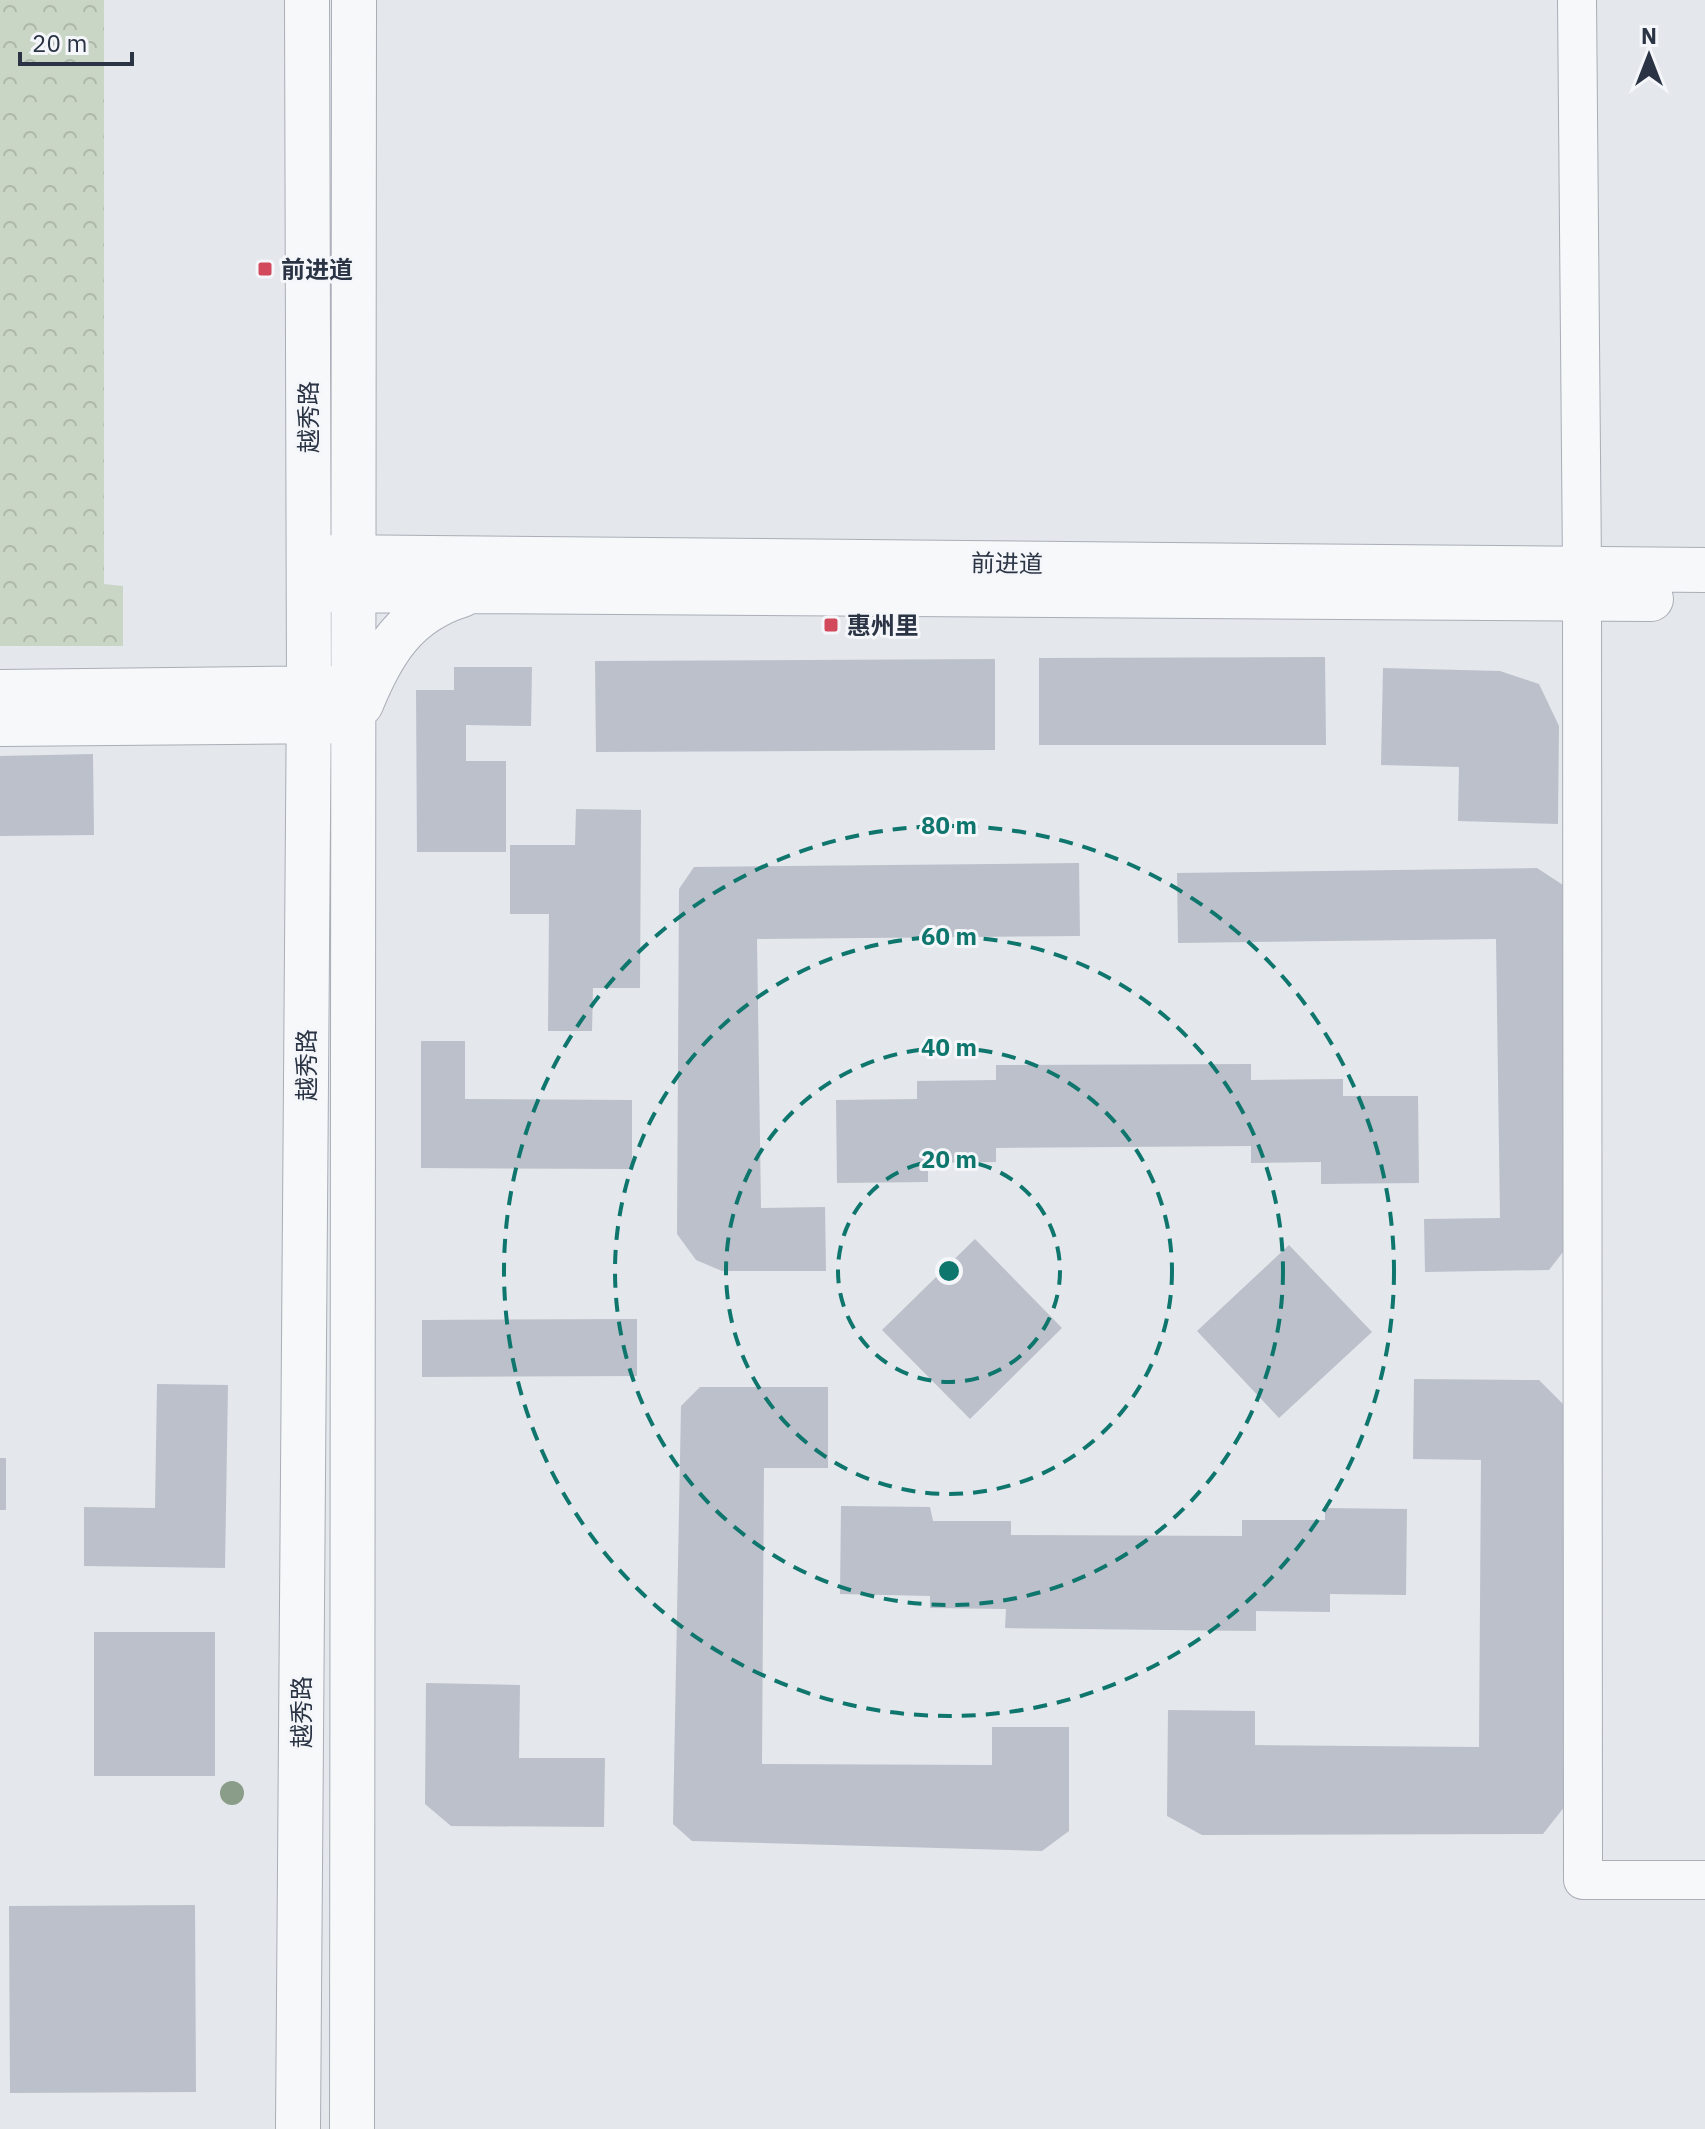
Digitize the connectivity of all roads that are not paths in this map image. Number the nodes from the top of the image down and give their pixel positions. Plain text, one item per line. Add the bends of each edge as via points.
1 (307, 0) edge
2 (354, 0) edge
3 (1577, 0) edge
4 (1705, 570) edge
5 (309, 574) junction
6 (491, 574) junction
7 (1582, 583) junction
8 (360, 586) junction
9 (1705, 599) edge
10 (0, 692) edge
11 (329, 701) junction
12 (0, 724) edge
13 (1705, 1880) edge
14 (298, 2129) edge
15 (352, 2129) edge

1 - 5 street, 越秀路
2 - 8 street, 越秀路
3 - 7 street
4 - 7 street, 前进道
5 - 8 street, 前进道
5 - 11 street, 越秀路
6 - 7 street, 前进道
6 - 8 street, 前进道
6 - 11 street via 410,621 379,664
7 - 9 street, 前进道
7 - 13 street via 1583,1880
8 - 11 street, 越秀路
10 - 11 street
11 - 12 street
11 - 14 street, 越秀路
11 - 15 street, 越秀路

